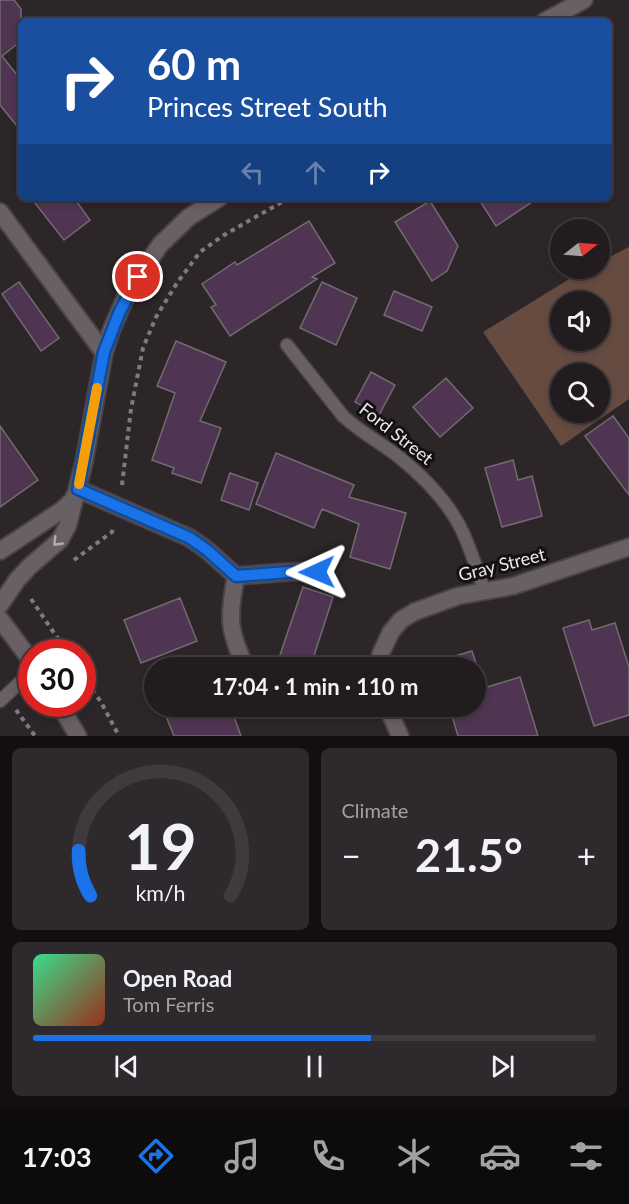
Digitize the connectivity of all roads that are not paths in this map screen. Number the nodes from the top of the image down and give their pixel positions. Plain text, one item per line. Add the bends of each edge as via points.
1 (584, 0) edge
2 (551, 18) edge
3 (214, 201) edge
4 (0, 212) edge
5 (287, 345) dead end
6 (104, 352) junction
7 (78, 489) junction
8 (629, 547) edge
9 (0, 551) edge
10 (317, 572) dead end
11 (236, 576) junction
12 (485, 592) junction
13 (0, 605) edge
14 (0, 619) edge
15 (18, 643) edge
16 (241, 657) edge
17 (380, 657) edge
18 (18, 684) edge
19 (0, 701) edge
20 (67, 717) edge
21 (392, 717) edge
22 (78, 736) edge
23 (400, 736) edge

1 - 2 street
3 - 6 street via 189,217 160,245 127,294
4 - 6 street
5 - 12 lane, Ford Street via 343,416 399,457 440,497 464,534
6 - 7 street
7 - 9 street via 62,510
7 - 11 street via 190,538
7 -> 13 street via 63,536 23,573
8 - 12 street, Gray Street
10 - 11 street
11 - 16 street via 230,622
12 - 17 street, Gray Street via 458,596 406,617 391,632
14 - 15 street
18 - 19 lane
20 - 22 street
21 - 23 street

